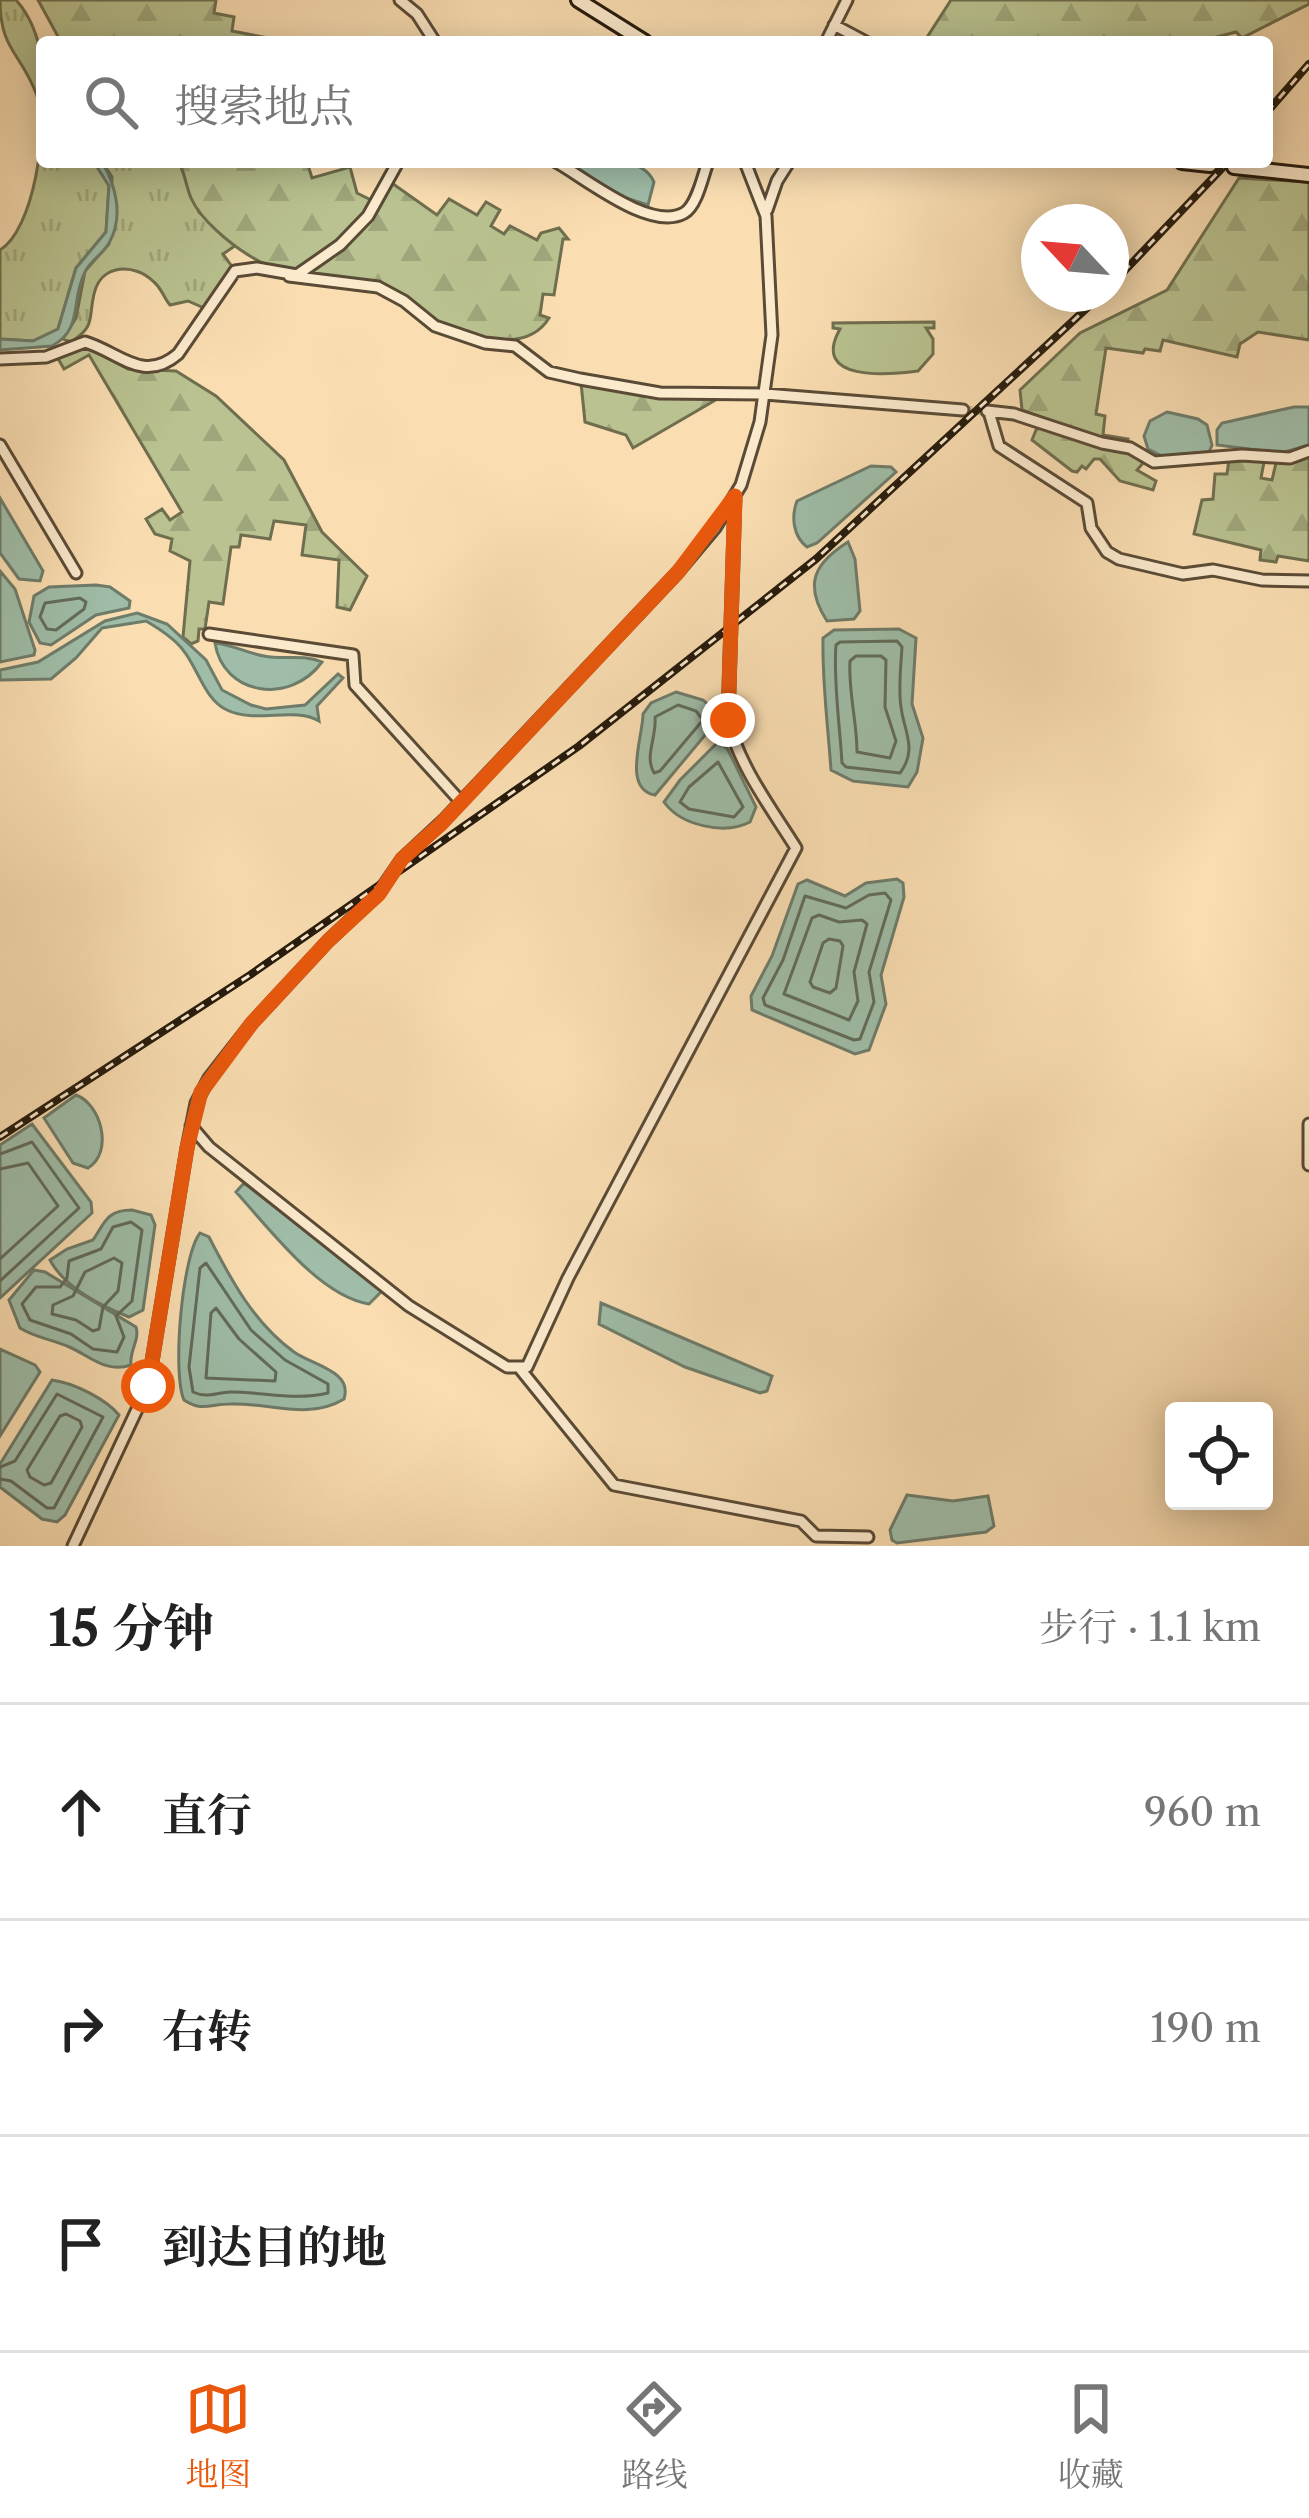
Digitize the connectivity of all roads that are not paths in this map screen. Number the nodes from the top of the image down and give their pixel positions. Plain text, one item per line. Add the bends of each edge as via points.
1 (400, 0) edge
2 (578, 0) edge
3 (847, 0) edge
4 (834, 25) junction
5 (431, 36) edge
6 (635, 36) edge
7 (829, 36) edge
8 (855, 36) edge
9 (394, 168) edge
10 (566, 168) edge
11 (706, 168) edge
12 (747, 168) edge
13 (785, 168) edge
14 (1242, 168) edge
15 (1309, 176) edge
16 (766, 216) junction
17 (289, 276) junction
18 (0, 359) edge
19 (765, 394) junction
20 (963, 410) tunnel mouth
21 (0, 445) edge
22 (1309, 451) edge
23 (735, 496) junction
24 (76, 573) dead end
25 (1309, 581) edge
26 (209, 634) dead end
27 (461, 802) junction
28 (1309, 1124) edge
29 (191, 1126) junction
30 (1309, 1166) edge
31 (520, 1370) junction
32 (868, 1537) dead end
33 (73, 1546) edge

1 - 5 street
2 - 6 street
3 - 4 street
4 - 7 street
4 - 8 street
9 - 17 street via 362,223
10 - 11 street via 634,210 678,215 691,206
12 - 16 street
13 - 16 street
14 - 15 street
16 - 19 street via 772,335
17 - 18 street via 236,271 166,363 132,366 86,342 46,357
17 - 19 street via 378,287 435,326 515,346 549,372 660,394
19 - 20 street
19 - 23 street
21 - 24 street
22 - 25 street via 1154,461 988,412 999,446 1087,503 1091,528 1111,555 1183,574
23 - 27 street via 678,572
23 - 31 street via 728,720 796,848
26 - 27 street via 353,655 355,685
27 - 29 street via 252,1023 209,1078
28 - 30 street
29 - 31 street via 409,1306
29 - 33 street via 151,1375
31 - 32 street via 614,1485 801,1521 816,1536

